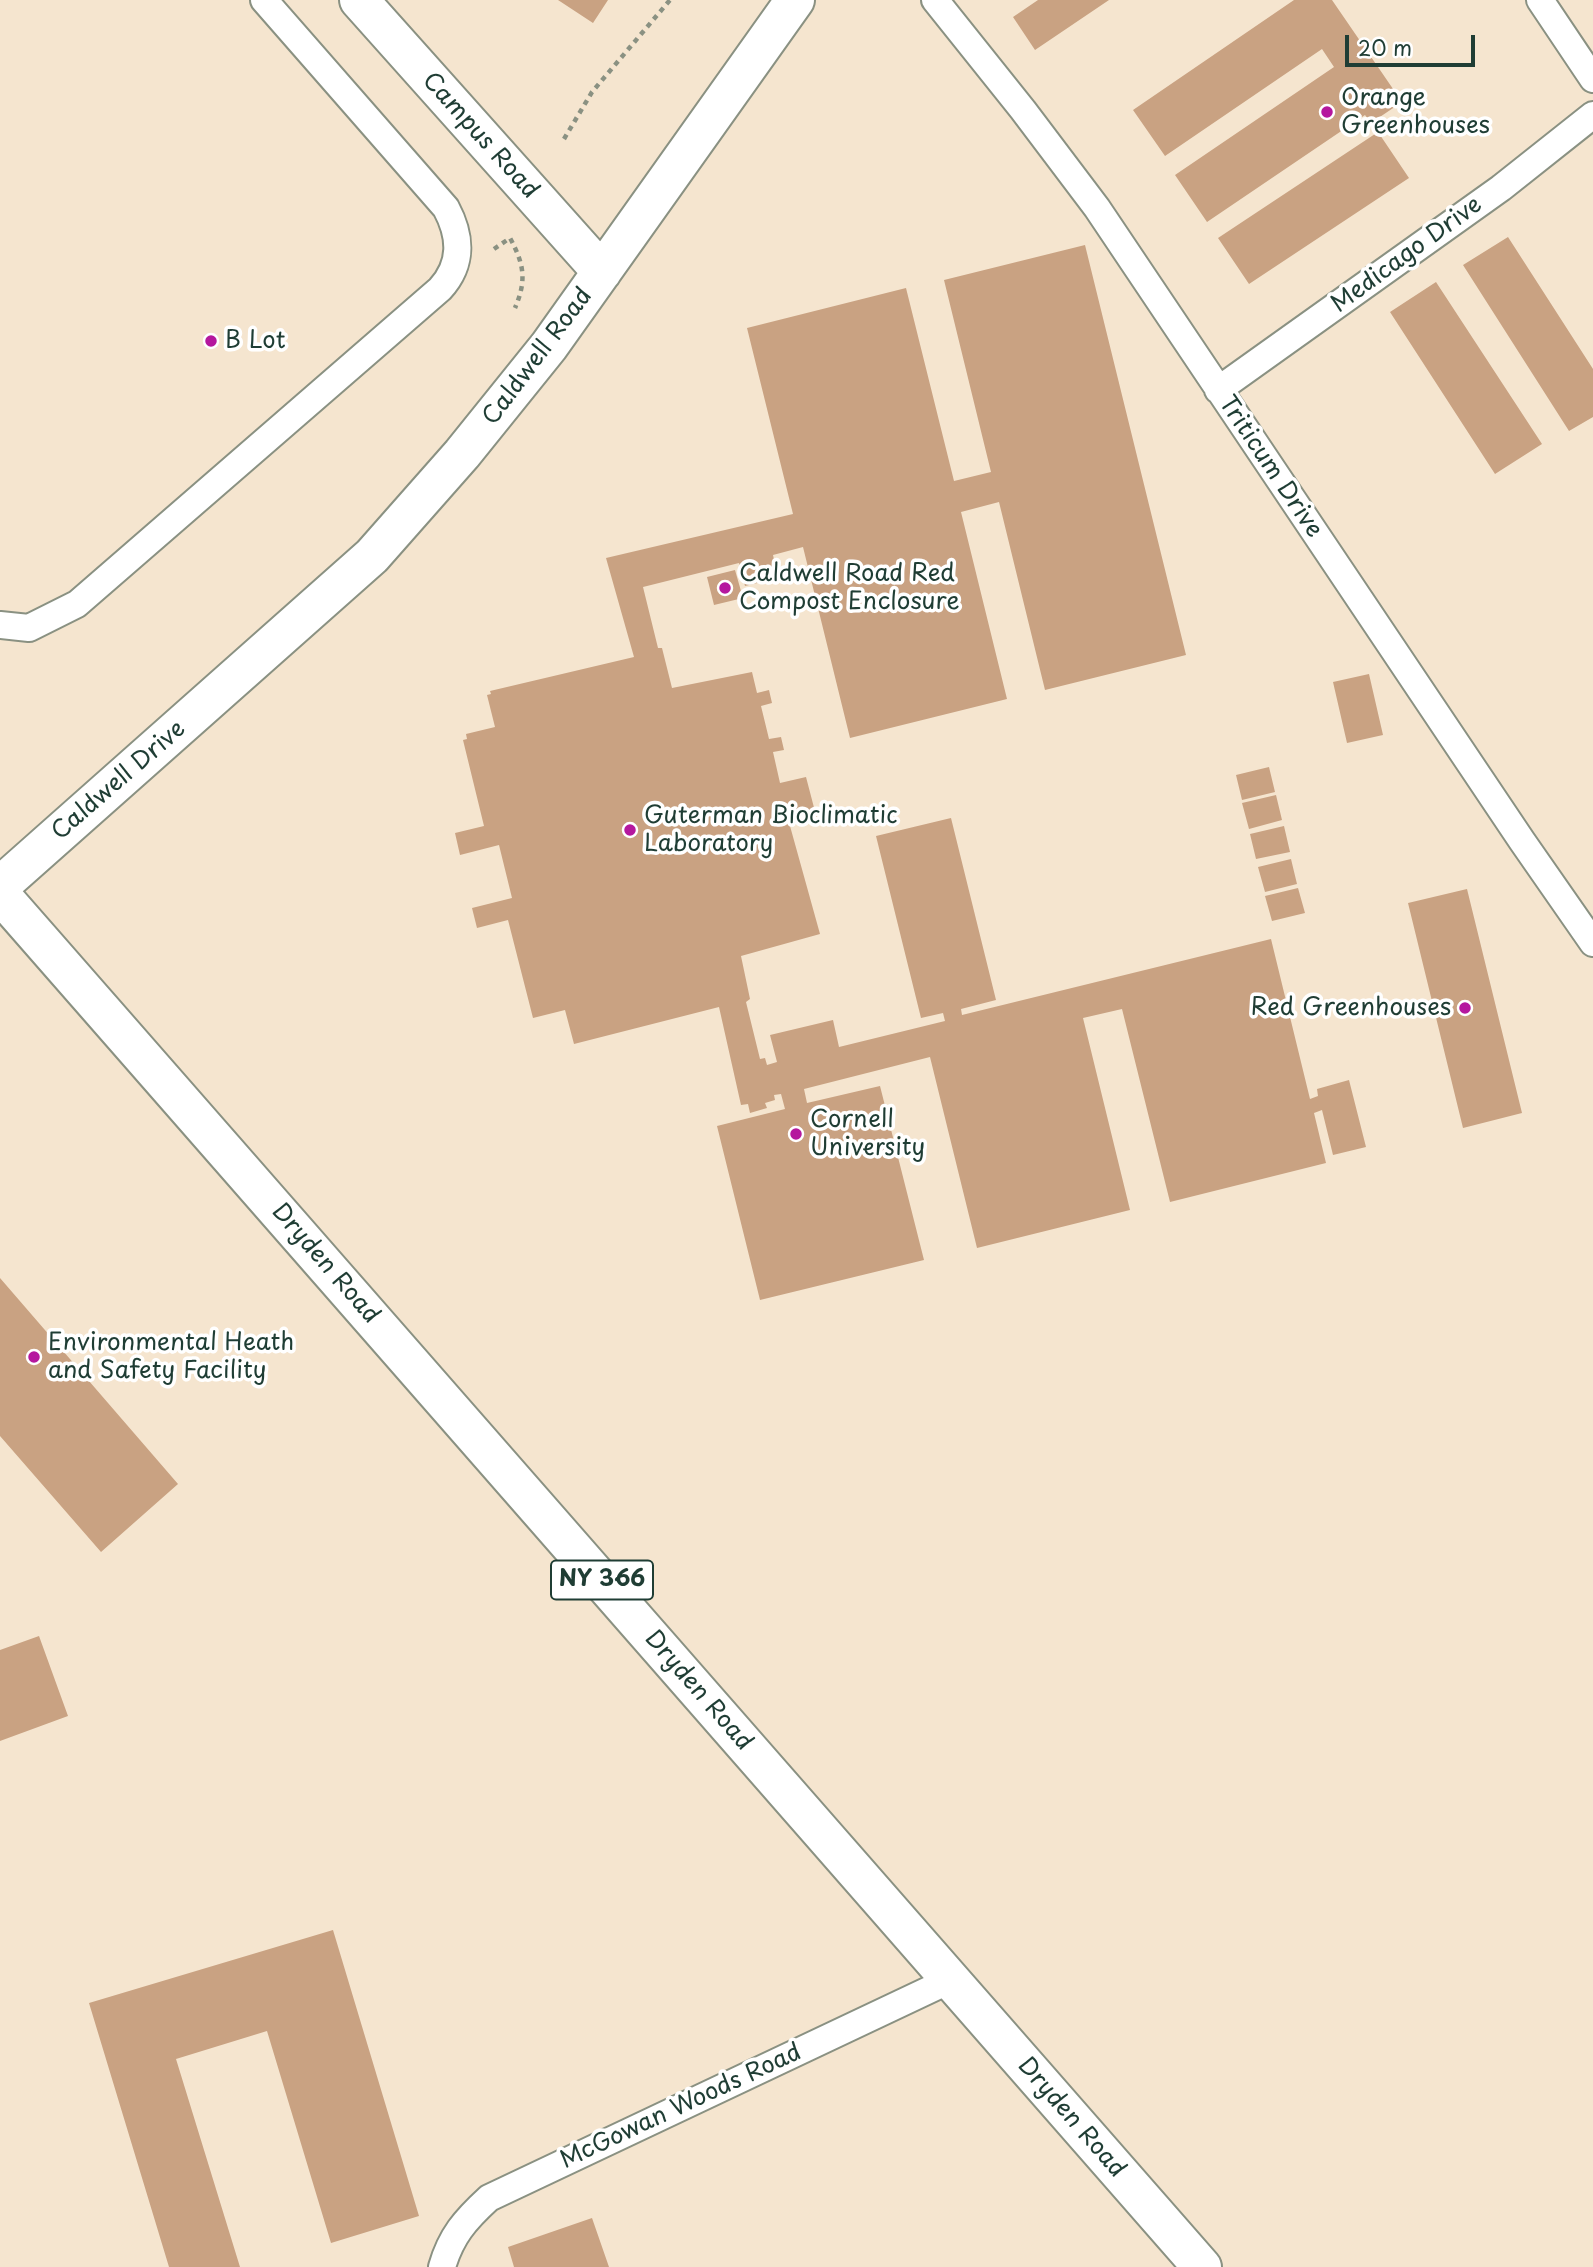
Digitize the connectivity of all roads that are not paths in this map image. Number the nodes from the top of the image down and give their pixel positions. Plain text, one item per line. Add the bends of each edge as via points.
1 (264, 0) edge
2 (359, 0) edge
3 (795, 0) edge
4 (935, 0) edge
5 (1541, 0) edge
6 (1593, 79) edge
7 (1593, 115) edge
8 (602, 272) junction
9 (1218, 390) junction
10 (0, 625) edge
11 (237, 677) joint
12 (0, 886) edge
13 (0, 894) edge
14 (1593, 943) edge
15 (950, 1980) junction
16 (442, 2267) edge
17 (1202, 2267) edge

1 - 10 lane via 446,208 458,238 449,279 77,604 29,628
2 - 8 main road, Campus Road
3 - 8 main road, Caldwell Road
4 - 9 lane, Triticum Drive via 1097,208
5 - 6 lane
7 - 9 lane, Medicago Drive via 1501,188
8 - 11 main road, Caldwell Road via 462,454 372,556
9 - 14 lane, Triticum Drive
11 - 12 main road, Caldwell Drive
13 - 15 main road, Dryden Road / NY 366
15 - 16 lane, McGowan Woods Road via 489,2198 467,2218 448,2246
15 - 17 main road, Dryden Road / NY 366

